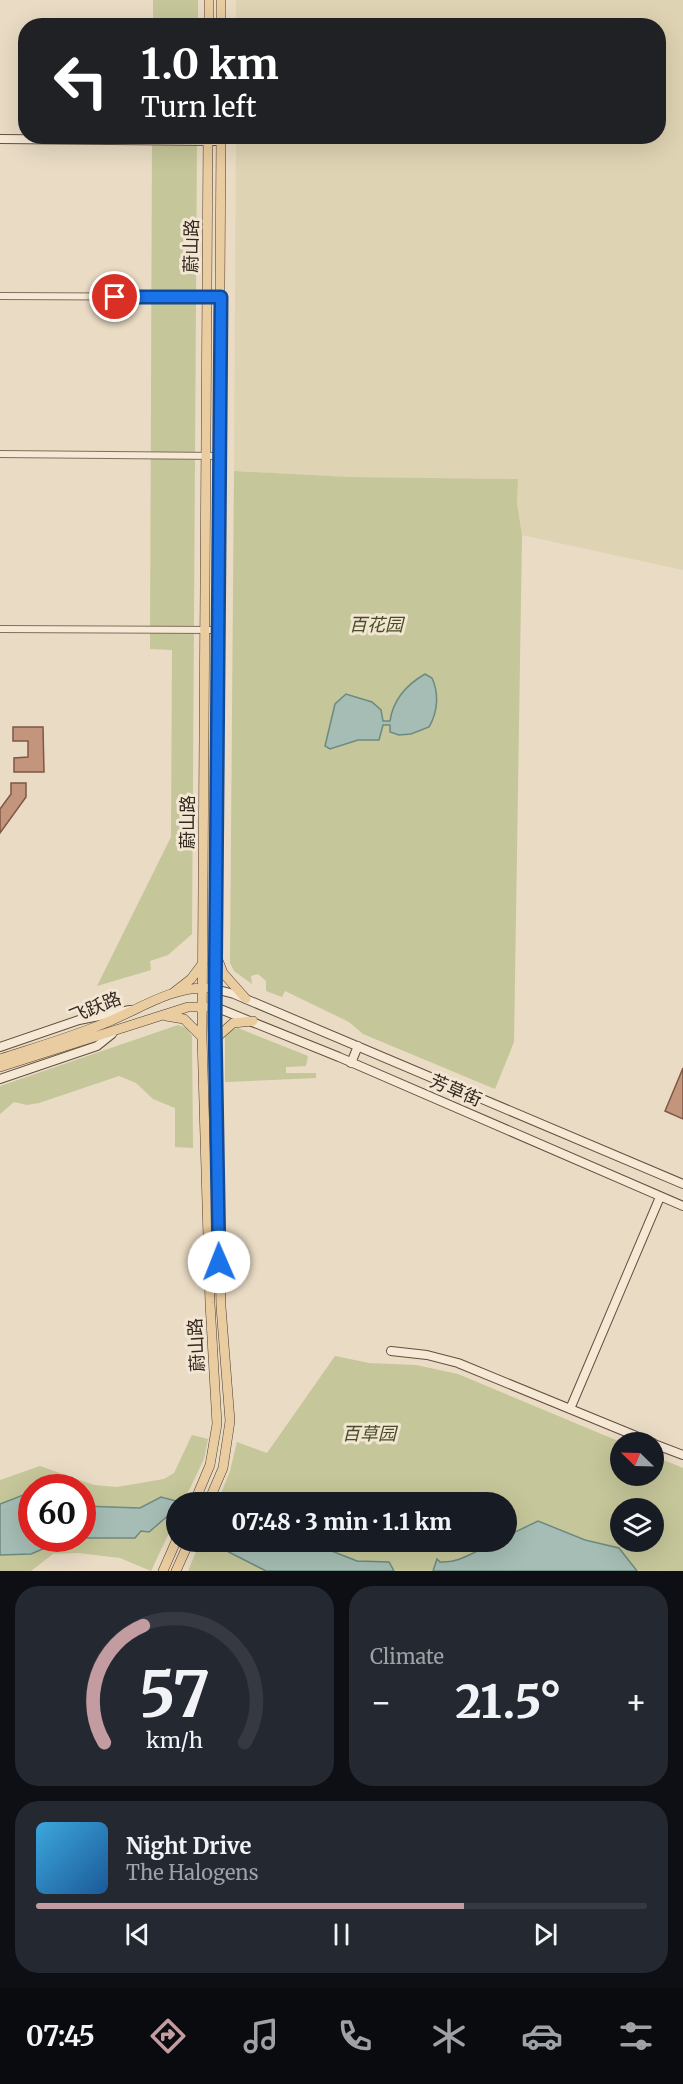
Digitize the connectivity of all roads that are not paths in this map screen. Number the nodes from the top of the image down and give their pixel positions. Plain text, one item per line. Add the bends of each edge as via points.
1 (209, 0) edge
2 (222, 0) edge
3 (209, 18) edge
4 (221, 18) edge
5 (0, 139) edge
6 (18, 139) edge
7 (208, 144) edge
8 (221, 144) edge
9 (0, 296) edge
10 (207, 297) junction
11 (221, 297) junction
12 (0, 454) edge
13 (206, 456) junction
14 (219, 456) junction
15 (0, 628) edge
16 (205, 630) junction
17 (218, 630) junction
18 (216, 953) junction
19 (203, 963) junction
20 (203, 988) junction
21 (215, 989) junction
22 (168, 997) junction
23 (246, 999) junction
24 (202, 1006) junction
25 (215, 1008) junction
26 (134, 1009) junction
27 (166, 1016) junction
28 (253, 1022) junction
29 (112, 1034) junction
30 (202, 1037) junction
31 (215, 1039) junction
32 (358, 1046) junction
33 (0, 1047) edge
34 (0, 1059) edge
35 (351, 1063) junction
36 (0, 1067) edge
37 (0, 1079) edge
38 (683, 1184) edge
39 (660, 1197) junction
40 (683, 1206) edge
41 (391, 1351) dead end
42 (570, 1409) junction
43 (626, 1432) edge
44 (664, 1447) edge
45 (683, 1455) edge
46 (199, 1492) edge
47 (214, 1492) edge
48 (171, 1552) edge
49 (185, 1552) edge
50 (163, 1571) edge
51 (176, 1571) edge

1 - 3 main road
2 - 4 main road
5 - 6 main road
7 - 10 main road, 蔚山路
8 - 11 main road, 蔚山路
9 - 10 street
10 - 11 street
10 - 13 main road, 蔚山路
11 - 14 main road, 蔚山路
12 - 13 street
13 - 14 street
13 - 16 main road, 蔚山路
14 - 17 main road, 蔚山路
15 - 16 street
16 - 17 street
16 - 19 main road, 蔚山路
17 - 18 main road, 蔚山路
18 - 21 main road, 蔚山路
18 - 23 main road via 223,973
19 - 20 main road, 蔚山路
19 - 22 main road
20 - 21 main road, 飞跃路
20 - 22 main road, 飞跃路
20 - 24 main road, 蔚山路
21 - 23 main road, 芳草街
21 - 25 main road, 蔚山路
22 - 26 main road, 飞跃路
23 - 32 main road, 芳草街
24 - 25 main road
24 - 27 main road, 飞跃路
24 - 30 main road, 蔚山路
25 - 28 main road, 芳草街
25 - 31 main road, 蔚山路
26 - 33 main road via 79,1020
26 - 34 main road, 飞跃路 via 111,1021
27 - 29 main road, 飞跃路
27 - 30 main road via 184,1019
28 - 31 main road via 233,1023
28 - 35 main road, 芳草街
29 - 36 main road, 飞跃路
29 - 37 main road via 97,1046
30 - 46 main road, 蔚山路 via 218,1424 213,1454
31 - 47 main road, 蔚山路 via 220,1296 230,1421 223,1468
32 - 35 main road
32 - 38 main road, 芳草街
35 - 39 main road, 芳草街
39 - 40 main road, 芳草街
39 - 42 main road
41 - 42 main road via 458,1363
42 - 43 main road
44 - 45 main road
48 - 50 main road
49 - 51 main road

